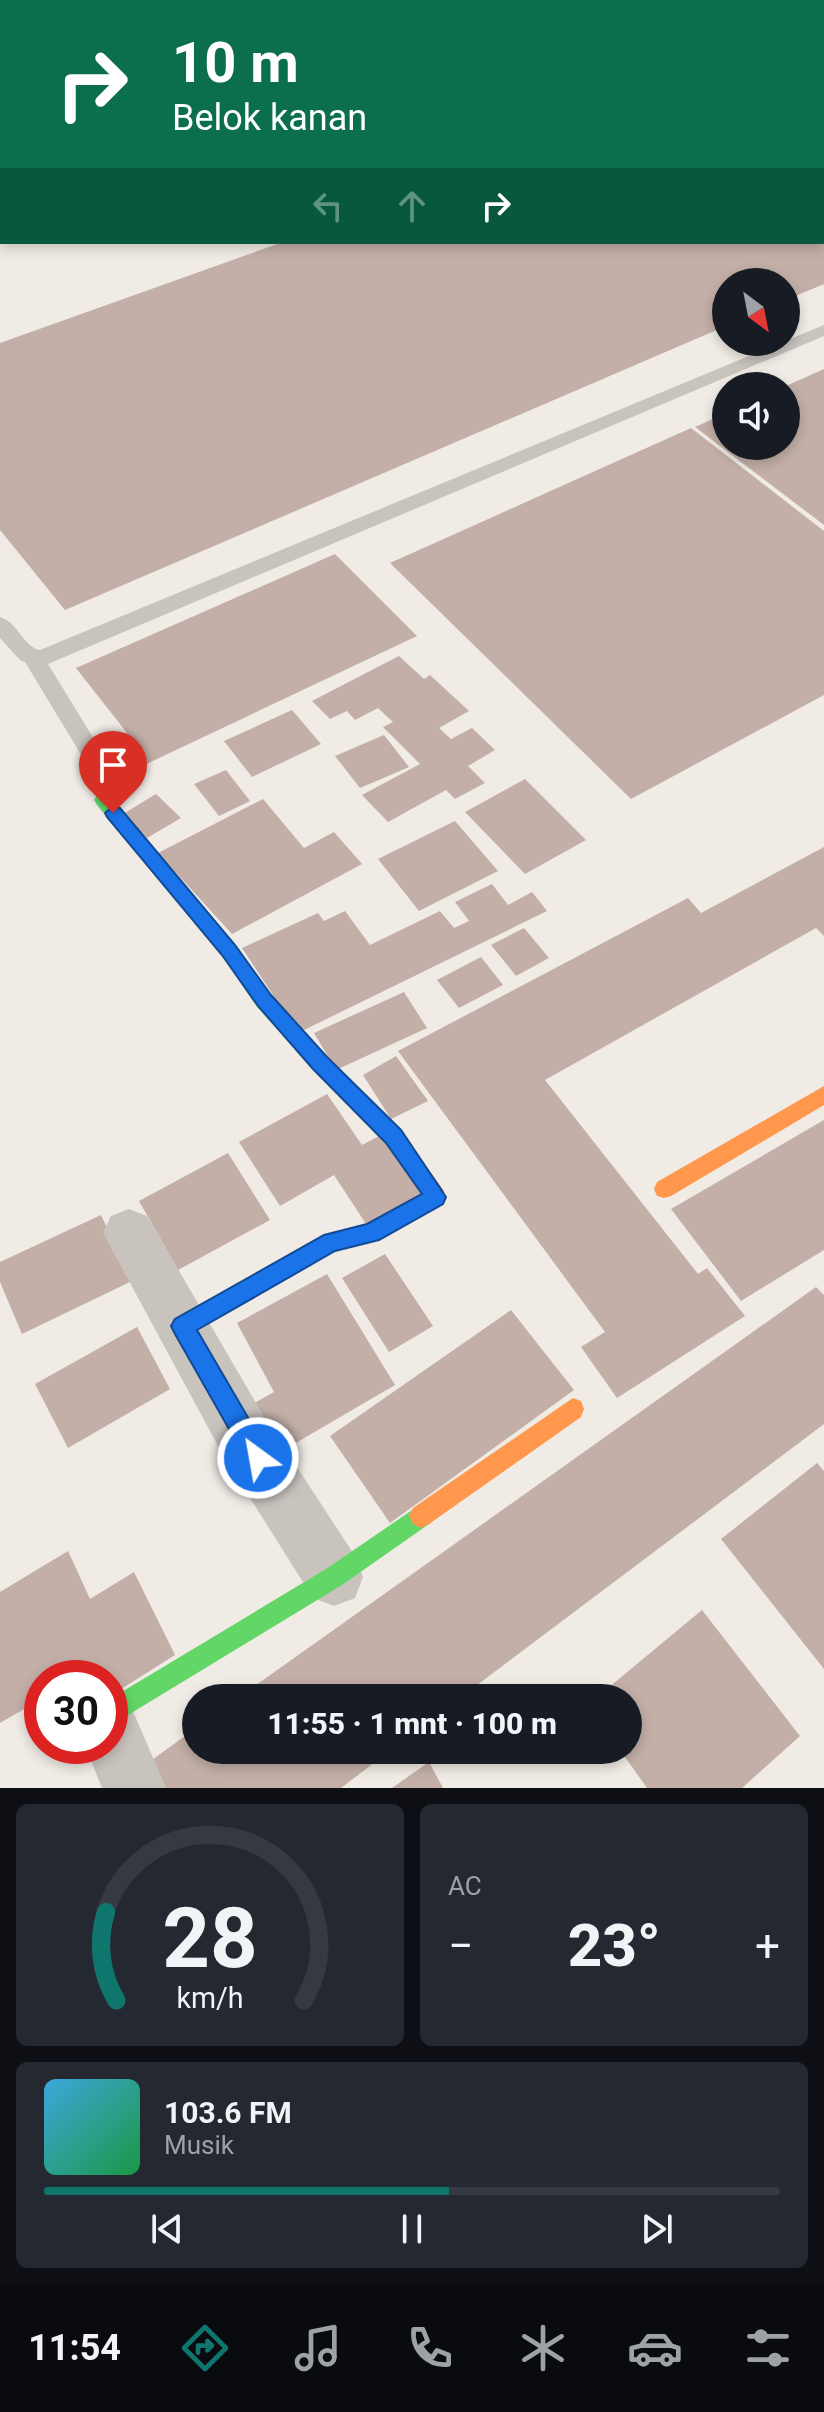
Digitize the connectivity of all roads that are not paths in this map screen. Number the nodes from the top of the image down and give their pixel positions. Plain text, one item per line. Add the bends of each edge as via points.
1 (824, 330) edge
2 (0, 624) edge
3 (33, 657) junction
4 (105, 775) dead end
5 (103, 800) dead end
6 (824, 1095) edge
7 (664, 1189) dead end
8 (129, 1233) dead end
9 (182, 1326) junction
10 (573, 1409) dead end
11 (334, 1577) junction
12 (128, 1702) edge
13 (124, 1764) edge
14 (134, 1788) edge

1 - 3 lane via 68,647
2 - 3 lane
3 - 4 lane
5 - 9 street via 229,950 264,1001 394,1137 436,1197 371,1233 331,1242
6 - 7 street
8 - 9 street
9 - 11 street via 243,1435
10 - 11 street
11 - 12 street
13 - 14 street

